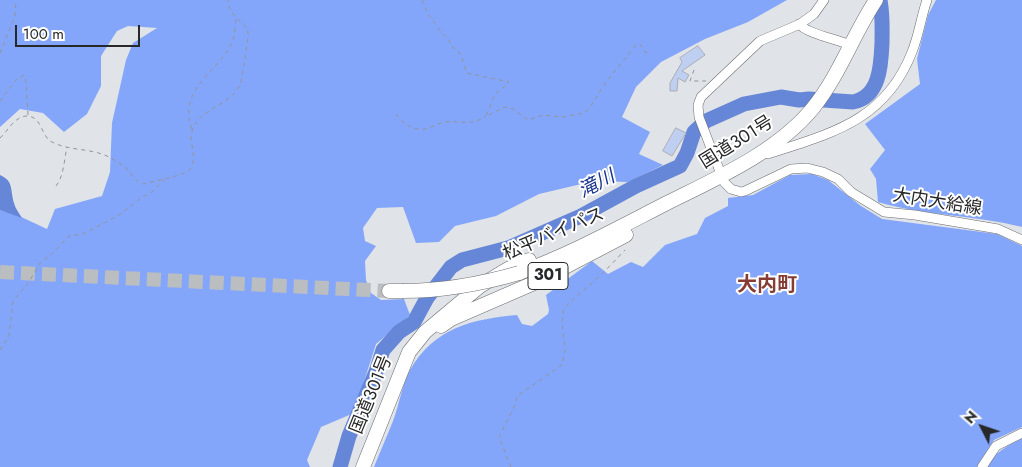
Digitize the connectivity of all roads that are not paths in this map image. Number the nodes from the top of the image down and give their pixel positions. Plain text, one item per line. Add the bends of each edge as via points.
1 (824, 0) edge
2 (876, 0) edge
3 (927, 0) edge
4 (799, 24) junction
5 (850, 45) junction
6 (761, 153) junction
7 (721, 175) junction
8 (669, 202) junction
9 (654, 210) junction
10 (1022, 240) edge
11 (396, 291) tunnel mouth
12 (420, 340) junction
13 (1022, 433) edge
14 (363, 467) edge
15 (982, 467) edge

1 - 4 street via 814,14
2 - 5 highway, 国道301号 / 301
3 - 6 street via 906,67 878,104 854,122 828,133 768,154
4 - 5 street via 808,31
4 - 7 street via 760,41 700,97 699,117
5 - 6 highway, 国道301号 / 301 via 831,83 813,108 793,130
6 - 7 highway, 国道301号 / 301
7 - 8 highway, 国道301号 / 301
7 - 10 street, 大内大給線 via 730,189 741,192 791,169 807,168 838,178 851,192 884,212 998,229
8 - 9 highway, 松平バイパス / 301
8 - 12 highway, 301 via 659,216 616,241 534,283 451,319
9 - 11 highway, 松平バイパス / 301, bridge via 553,261 519,273 439,290
9 - 12 highway, 301 via 639,209 508,269 480,286 425,332
12 - 14 highway, 国道301号 / 301 via 409,352
13 - 15 street via 996,446

